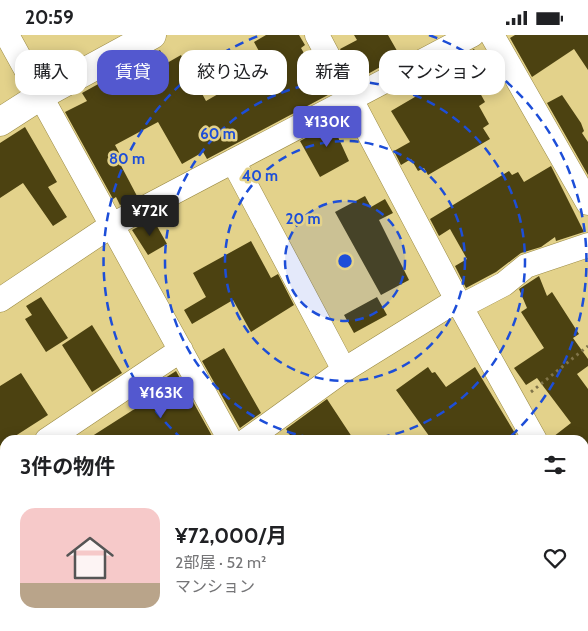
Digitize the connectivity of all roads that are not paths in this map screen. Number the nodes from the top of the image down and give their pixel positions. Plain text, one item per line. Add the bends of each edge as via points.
1 (7, 35) edge
2 (152, 35) edge
3 (317, 35) edge
4 (472, 35) edge
5 (492, 35) edge
6 (16, 50) edge
7 (87, 70) edge
8 (42, 95) joint
9 (351, 99) junction
10 (0, 122) edge
11 (233, 161) junction
12 (588, 203) edge
13 (112, 225) junction
14 (588, 245) edge
15 (0, 300) edge
16 (459, 303) junction
17 (181, 351) junction
18 (344, 370) junction
19 (55, 435) edge
20 (227, 435) edge
21 (254, 435) edge
22 (532, 435) edge

1 - 6 street
2 - 7 street
3 - 9 street
4 - 9 street
5 - 12 street
8 - 10 street
8 - 13 street
9 - 11 street
9 - 16 street
11 - 13 street
11 - 18 street
13 - 15 street
13 - 17 street
14 - 16 street via 526,266 504,284
16 - 18 street
16 - 22 street
17 - 19 street
17 - 20 street
18 - 21 street

